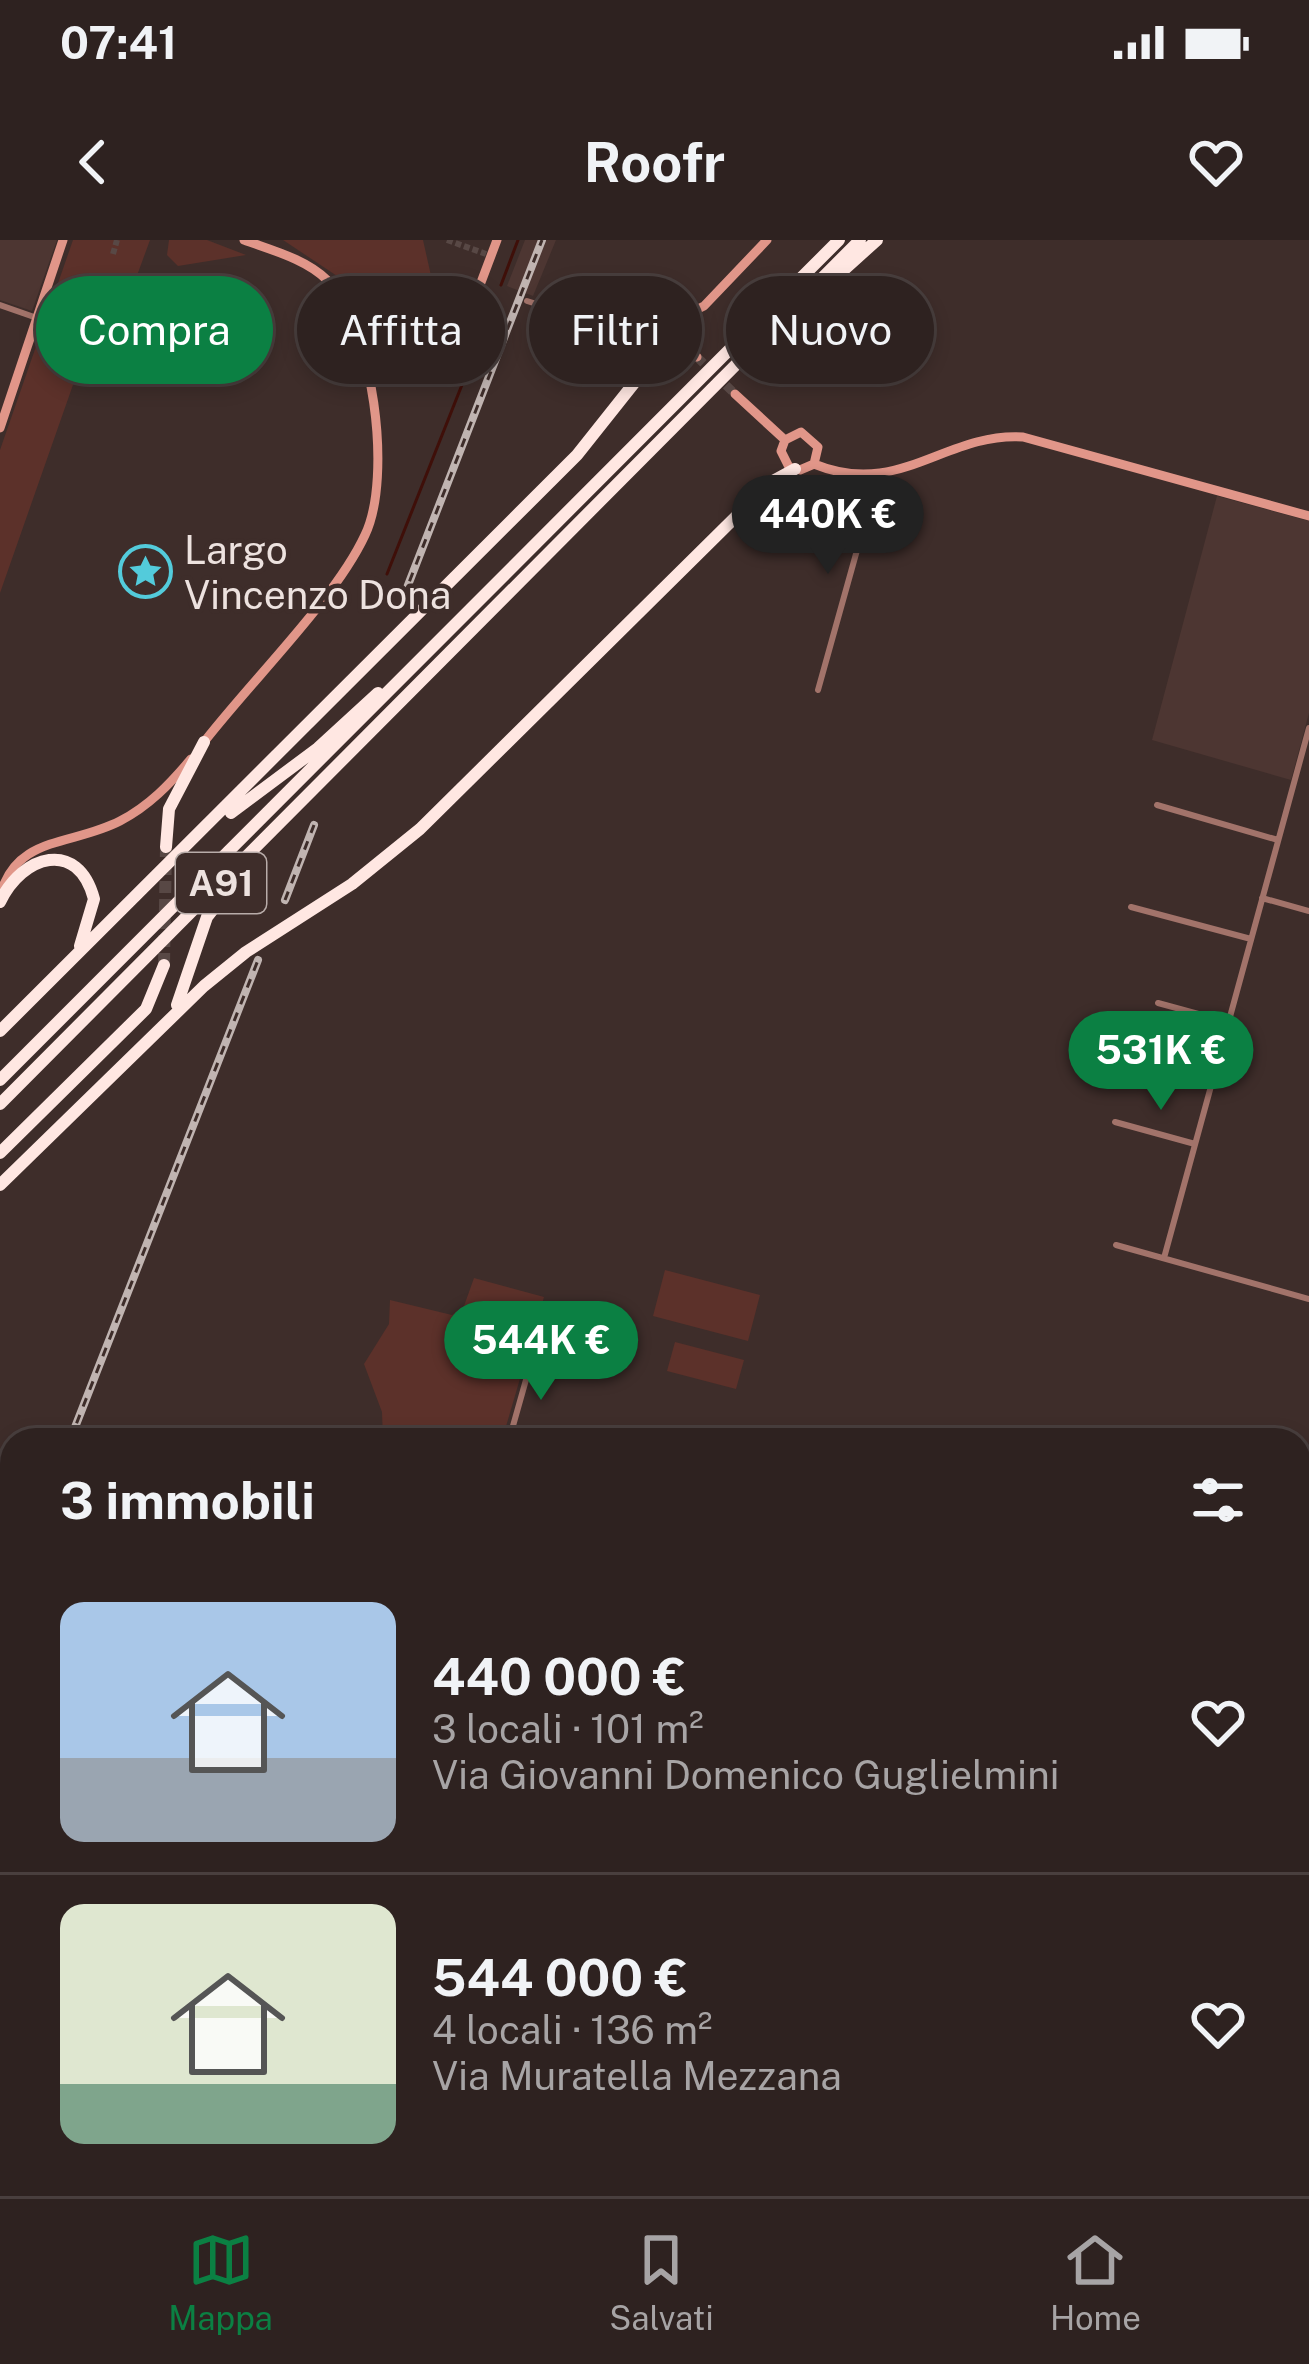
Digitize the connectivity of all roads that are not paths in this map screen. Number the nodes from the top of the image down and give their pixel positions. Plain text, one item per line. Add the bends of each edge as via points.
1 (63, 240) edge
2 (244, 240) edge
3 (496, 240) edge
4 (767, 240) edge
5 (829, 240) edge
6 (839, 240) edge
7 (860, 240) edge
8 (877, 240) edge
9 (825, 255) junction
10 (322, 275) junction
11 (51, 276) edge
12 (826, 276) edge
13 (835, 276) edge
14 (0, 305) edge
15 (702, 307) edge
16 (36, 318) edge
17 (36, 321) edge
18 (726, 378) edge
19 (633, 384) edge
20 (735, 394) tunnel mouth
21 (0, 428) edge
22 (785, 440) junction
23 (814, 464) junction
24 (795, 469) junction
25 (878, 475) junction
26 (1309, 516) edge
27 (426, 655) junction
28 (818, 689) dead end
29 (1309, 728) edge
30 (204, 742) junction
31 (1156, 805) dead end
32 (1278, 840) junction
33 (259, 845) junction
34 (166, 847) tunnel mouth
35 (185, 848) junction
36 (1262, 898) junction
37 (0, 899) edge
38 (1132, 907) dead end
39 (1309, 911) edge
40 (1251, 939) junction
41 (164, 965) tunnel mouth
42 (65, 966) junction
43 (1158, 1004) dead end
44 (170, 1016) junction
45 (1228, 1022) junction
46 (0, 1031) edge
47 (0, 1080) edge
48 (0, 1104) edge
49 (1115, 1122) dead end
50 (1195, 1144) junction
51 (0, 1153) edge
52 (0, 1185) edge
53 (1116, 1245) dead end
54 (1164, 1258) junction
55 (1309, 1299) edge
56 (533, 1355) dead end
57 (512, 1428) edge

1 - 11 street
2 - 10 street
3 - 10 street via 460,338 430,366 394,360
4 - 15 street
5 - 9 highway
6 - 9 highway, A91
7 - 12 highway, A91
8 - 13 highway
9 - 27 highway, A91
10 - 30 street via 361,343 374,421 374,511 341,574
14 - 16 street
17 - 21 street
18 - 33 highway, A91
19 - 35 highway via 588,443
20 - 22 street
22 - 23 street via 812,437
22 - 24 street via 782,457
23 - 24 street
23 - 25 street
24 - 44 highway via 771,482 404,844 243,954
25 - 26 street via 983,441 1023,437
25 - 28 street
27 - 35 highway
27 - 47 highway, A91
29 - 32 street
30 - 34 highway via 169,808
30 - 37 street via 133,814 22,855
31 - 32 street
32 - 36 street
33 - 44 highway via 207,917
33 - 48 highway, A91
35 - 42 highway
36 - 39 street
36 - 40 street
37 - 42 highway via 31,863 53,860 81,873 94,893 94,914
38 - 40 street
40 - 45 street
41 - 51 highway via 146,1009
42 - 46 highway
43 - 45 street
44 - 52 highway
45 - 50 street
49 - 50 street
50 - 54 street
53 - 54 street
54 - 55 street
56 - 57 street

